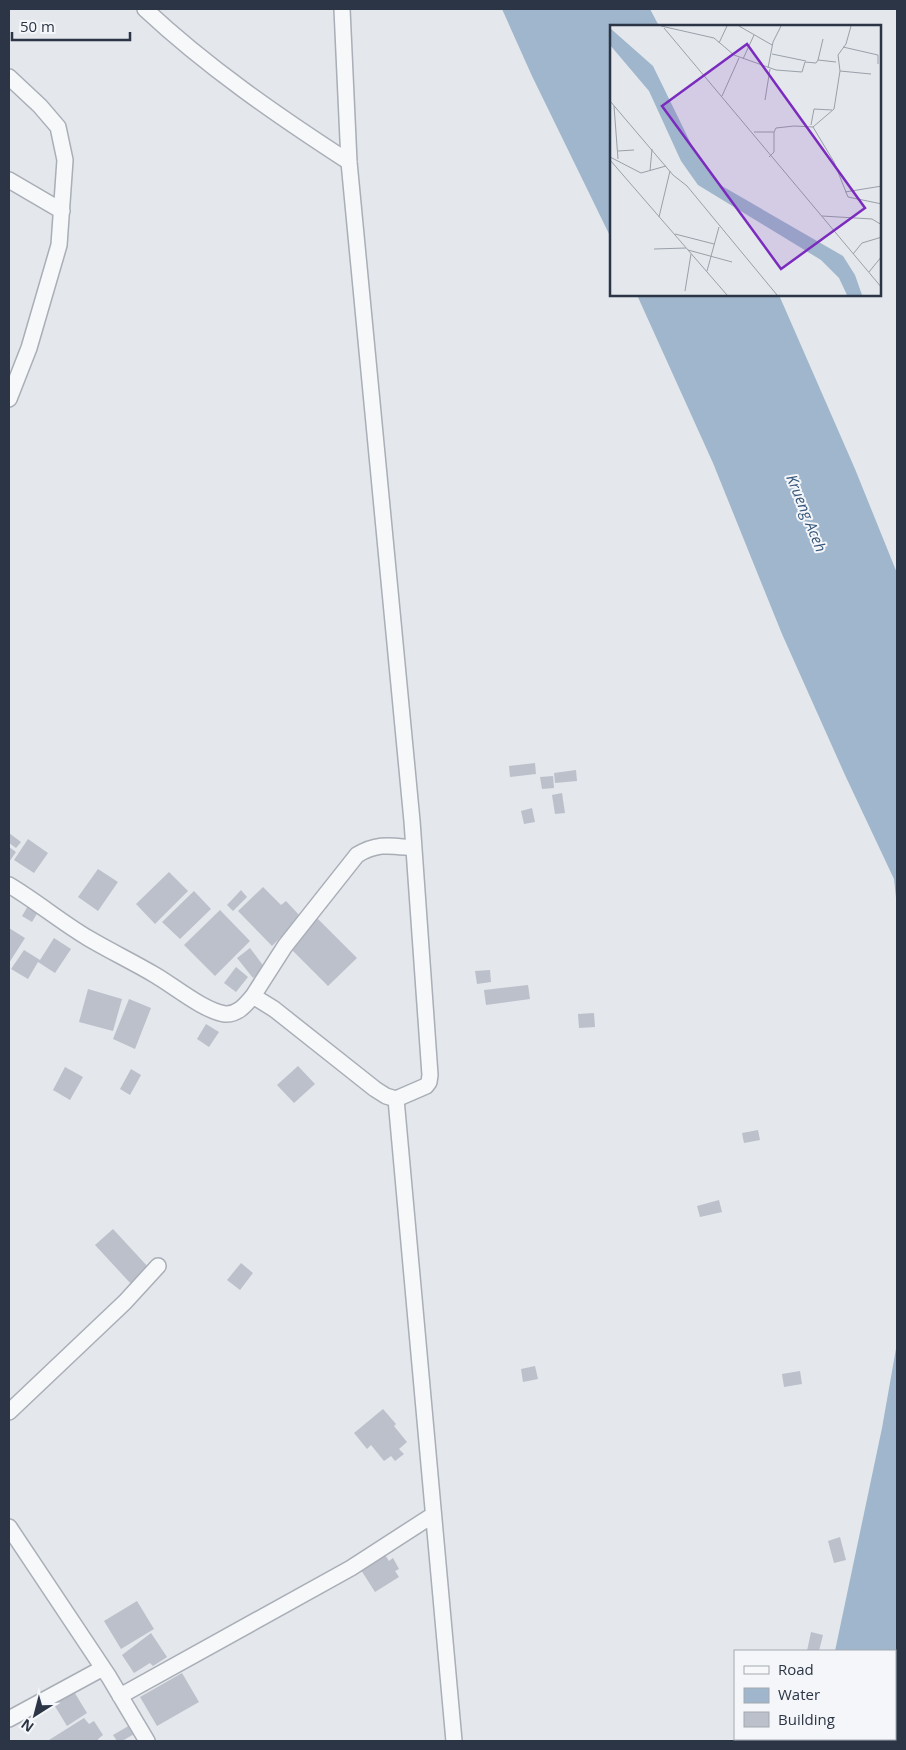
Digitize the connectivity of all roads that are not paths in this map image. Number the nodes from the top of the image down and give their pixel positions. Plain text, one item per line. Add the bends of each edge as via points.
1 (145, 9) edge
2 (342, 9) edge
3 (9, 77) edge
4 (349, 162) junction
5 (9, 180) edge
6 (62, 211) junction
7 (9, 399) edge
8 (414, 848) junction
9 (9, 885) edge
10 (253, 996) junction
11 (396, 1099) junction
12 (158, 1266) dead end
13 (9, 1412) edge
14 (434, 1515) junction
15 (9, 1527) edge
16 (103, 1668) junction
17 (120, 1696) junction
18 (9, 1719) edge
19 (147, 1741) edge
20 (454, 1741) edge

1 - 4 street via 284,120
2 - 4 street
3 - 6 street via 58,127 64,160
4 - 8 street
5 - 6 street
6 - 7 street via 53,270 30,348
8 - 10 street via 379,845 358,855 285,946
8 - 11 street via 430,1075 426,1086
9 - 10 street via 87,937 208,1007 232,1014
10 - 11 street via 375,1089
11 - 14 street
12 - 13 street via 125,1302
14 - 17 street via 350,1568
14 - 20 street
15 - 16 street
16 - 17 street
16 - 18 street
17 - 19 street

